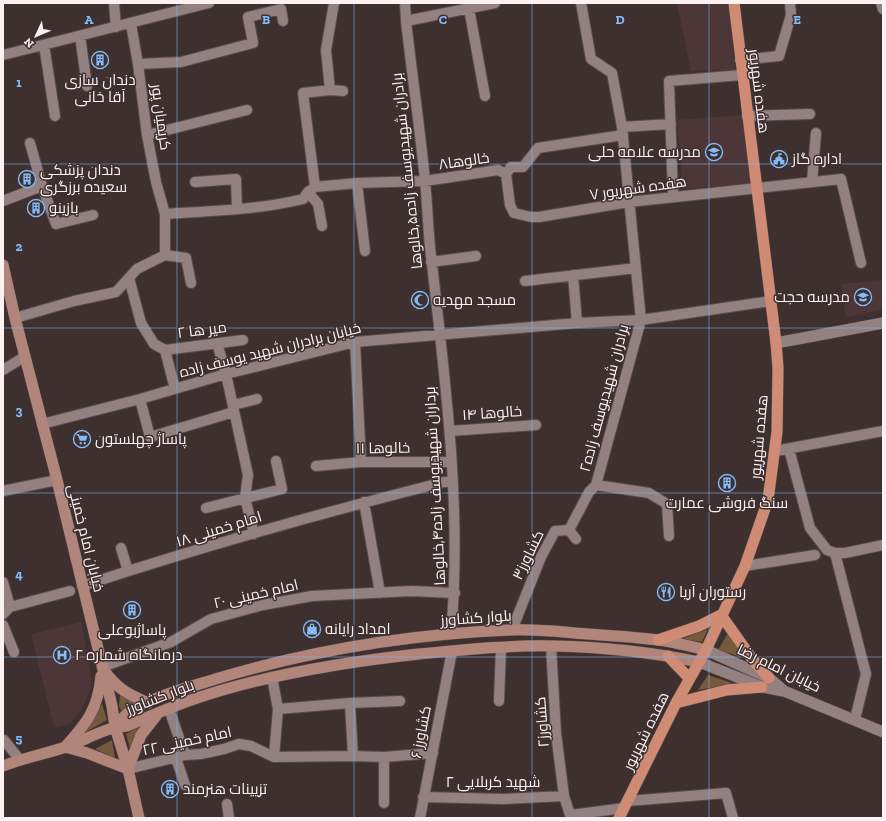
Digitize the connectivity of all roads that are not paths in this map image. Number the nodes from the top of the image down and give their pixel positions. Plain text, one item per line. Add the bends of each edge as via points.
1 (114, 3) edge
2 (209, 3) edge
3 (334, 3) edge
4 (404, 3) edge
5 (495, 3) edge
6 (581, 3) edge
7 (734, 3) edge
8 (790, 3) edge
9 (881, 3) edge
10 (469, 6) edge
11 (883, 9) edge
12 (283, 21) dead end
13 (406, 22) junction
14 (131, 24) junction
15 (116, 27) junction
16 (80, 36) junction
17 (44, 45) junction
18 (3, 55) edge
19 (740, 60) junction
20 (138, 64) junction
21 (742, 75) junction
22 (87, 86) dead end
23 (330, 90) junction
24 (343, 91) dead end
25 (485, 96) dead end
26 (247, 110) dead end
27 (810, 114) dead end
28 (55, 116) dead end
29 (747, 116) junction
30 (671, 124) junction
31 (622, 131) junction
32 (816, 133) dead end
33 (147, 134) junction
34 (30, 143) dead end
35 (506, 174) junction
36 (425, 181) junction
37 (195, 182) dead end
38 (812, 182) junction
39 (357, 183) junction
40 (42, 186) junction
41 (757, 188) junction
42 (311, 190) junction
43 (674, 197) junction
44 (3, 201) edge
45 (629, 202) junction
46 (237, 209) junction
47 (165, 214) junction
48 (93, 215) dead end
49 (523, 215) joint
50 (322, 226) dead end
51 (365, 251) dead end
52 (164, 255) junction
53 (476, 256) dead end
54 (431, 262) junction
55 (861, 263) dead end
56 (3, 265) edge
57 (636, 268) junction
58 (573, 275) junction
59 (129, 278) junction
60 (525, 281) dead end
61 (191, 283) dead end
62 (770, 301) junction
63 (14, 318) junction
64 (641, 320) junction
65 (577, 323) junction
66 (883, 323) edge
67 (441, 336) junction
68 (243, 340) dead end
69 (355, 342) junction
70 (217, 343) junction
71 (776, 343) junction
72 (164, 350) junction
73 (24, 357) junction
74 (3, 370) edge
75 (226, 374) junction
76 (175, 389) junction
77 (140, 399) junction
78 (257, 399) dead end
79 (234, 409) junction
80 (42, 424) junction
81 (536, 425) dead end
82 (450, 431) junction
83 (883, 431) edge
84 (789, 449) junction
85 (775, 451) junction
86 (276, 461) dead end
87 (361, 462) junction
88 (451, 462) junction
89 (316, 466) dead end
90 (57, 480) junction
91 (452, 480) junction
92 (596, 485) junction
93 (3, 491) edge
94 (245, 498) junction
95 (364, 502) junction
96 (206, 508) dead end
97 (569, 530) junction
98 (254, 534) junction
99 (669, 536) dead end
100 (576, 539) dead end
101 (883, 545) edge
102 (120, 548) dead end
103 (835, 553) junction
104 (815, 555) dead end
105 (745, 566) junction
106 (128, 571) junction
107 (3, 582) edge
108 (82, 586) junction
109 (70, 591) dead end
110 (454, 593) junction
111 (380, 594) junction
112 (7, 610) edge
113 (721, 615) junction
114 (3, 625) edge
115 (512, 630) junction
116 (451, 634) junction
117 (662, 641) junction
118 (551, 646) junction
119 (501, 648) junction
120 (706, 650) junction
121 (452, 651) junction
122 (14, 652) dead end
123 (666, 656) junction
124 (699, 662) junction
125 (102, 667) junction
126 (272, 677) junction
127 (689, 678) junction
128 (765, 682) junction
129 (152, 701) junction
130 (400, 701) dead end
131 (499, 701) dead end
132 (350, 703) junction
133 (676, 703) junction
134 (278, 709) junction
135 (163, 711) junction
136 (855, 719) junction
137 (115, 727) junction
138 (883, 732) edge
139 (4, 740) dead end
140 (65, 747) junction
141 (433, 753) junction
142 (353, 756) junction
143 (180, 757) junction
144 (274, 757) junction
145 (384, 757) junction
146 (20, 760) junction
147 (3, 766) edge
148 (128, 769) junction
149 (185, 786) dead end
150 (564, 796) junction
151 (423, 798) junction
152 (384, 802) dead end
153 (227, 804) dead end
154 (624, 809) edge
155 (571, 816) edge
156 (139, 818) edge
157 (229, 818) edge
158 (420, 818) edge
159 (732, 818) edge

1 - 15 street
2 - 14 street
3 - 23 street via 326,50
4 - 13 street, برادران شهیدیوسف زاده۵,خالوها
5 - 10 street
6 - 31 street via 591,59 612,73
7 - 19 main road, هفده شهریور
8 - 19 street via 791,15 779,56
9 - 11 street
10 - 13 street
10 - 25 street
12 - 20 street via 281,9 248,16 253,43 181,62
13 - 36 street, برادران شهیدیوسف زاده۵,خالوها
14 - 15 street
14 - 20 street, کریمیان پور
15 - 16 street
16 - 17 street
16 - 22 street
17 - 18 street
17 - 28 street
19 - 21 main road, هفده شهریور
20 - 33 street, کریمیان پور
21 - 29 main road, هفده شهریور
21 - 30 street via 669,81
23 - 24 street
23 - 42 street via 302,93
26 - 33 street
27 - 29 street
29 - 41 main road, هفده شهریور
30 - 31 street
30 - 43 street
31 - 35 street via 538,148 523,167 511,167
31 - 45 street
32 - 38 street
33 - 47 street, کریمیان پور
34 - 40 street
35 - 36 street, خالوها۸ via 498,170
35 - 49 street, خالوها۸ via 510,205 514,213
36 - 39 street, خالوها۸
36 - 54 street, برادران شهیدیوسف زاده۵,خالوها
37 - 46 street via 236,179
38 - 41 street, هفده شهریور ۷
38 - 55 street, هفده شهریور ۷ via 841,179
39 - 42 street, خالوها۸
39 - 51 street
40 - 44 street
40 - 48 street via 56,224
41 - 43 street, هفده شهریور ۷
41 - 62 main road, هفده شهریور
42 - 46 street via 303,199 284,204
42 - 50 street via 318,204
43 - 45 street, هفده شهریور ۷
45 - 49 street, هفده شهریور ۷ via 539,217
45 - 57 street
46 - 47 street
47 - 52 street, کریمیان پور
52 - 59 street via 137,269
52 - 61 street via 186,258
53 - 54 street
54 - 67 street, برادران شهیدیوسف زاده۵,خالوها
56 - 63 main road, خیابان امام خمینی
57 - 58 street
57 - 64 street
58 - 60 street
58 - 65 street
59 - 63 street via 116,292
59 - 72 street via 141,323 154,344
62 - 64 street, خیابان برادران شهید یوسف زاده
62 - 71 main road, هفده شهریور
63 - 73 main road, خیابان امام خمینی
64 - 65 street, خیابان برادران شهید یوسف زاده
64 - 92 street, برادران شهیدیوسف زاده۲
65 - 67 street, خیابان برادران شهید یوسف زاده
66 - 71 street
67 - 69 street, خیابان برادران شهید یوسف زاده
67 - 82 street, برداران شهیدیوسف زاده۴,خالوها
68 - 70 street, میر ها ۲
69 - 75 street, خیابان برادران شهید یوسف زاده
69 - 87 street
70 - 72 street, میر ها ۲
70 - 75 street
71 - 85 main road, هفده شهریور via 778,368
72 - 76 street
73 - 74 street
73 - 80 main road, خیابان امام خمینی
75 - 76 street, خیابان برادران شهید یوسف زاده
75 - 79 street
76 - 77 street, خیابان برادران شهید یوسف زاده
77 - 79 street via 150,437
77 - 80 street, خیابان برادران شهید یوسف زاده
78 - 79 street
79 - 94 street via 248,474
80 - 90 main road, خیابان امام خمینی
81 - 82 street, خالوها ۱۴
82 - 88 street, برداران شهیدیوسف زاده۴,خالوها
83 - 84 street
84 - 85 street
84 - 103 street via 810,528 827,550
85 - 105 main road, هفده شهریور via 768,500
86 - 94 street via 282,488
87 - 88 street, خالوها ۱۱
87 - 89 street, خالوها ۱۱
88 - 91 street, برداران شهیدیوسف زاده۴,خالوها
90 - 93 street
90 - 108 main road, خیابان امام خمینی
91 - 95 street, امام خمینی ۱۸
91 - 110 street, برداران شهیدیوسف زاده۴,خالوها
92 - 97 street, کشاورز۳ via 589,492
92 - 99 street via 649,492 667,504
94 - 96 street
94 - 98 street
95 - 98 street, امام خمینی ۱۸
95 - 111 street
97 - 100 street
97 - 115 street, کشاورز۳ via 556,531 540,557
98 - 106 street, امام خمینی ۱۸
101 - 103 street
102 - 106 street
103 - 136 street via 866,674
104 - 105 street
105 - 113 main road, هفده شهریور
106 - 108 street, امام خمینی ۱۸
107 - 112 street
108 - 125 main road, خیابان امام خمینی
109 - 112 street
110 - 111 street, امام خمینی ۲۰ via 411,591
110 - 116 street, برداران شهیدیوسف زاده۴,خالوها
111 - 125 street, امام خمینی ۲۰ via 312,596 263,605 211,619 171,642
113 - 117 main road
113 - 120 main road, هفده شهریور
113 - 128 main road via 753,660
114 - 122 street
115 - 116 main road, بلوار کشاورز
115 - 117 main road, بلوار کشاورز
116 - 129 main road, بلوار کشاورز via 308,655 240,672
117 - 120 main road, بلوار کشاورز
117 - 123 main road
118 - 119 main road, بلوار کشاورز
118 - 123 main road, بلوار کشاورز
118 - 150 street, کشاورز۲ via 556,733
119 - 121 main road, بلوار کشاورز
119 - 131 street
120 - 124 main road, هفده شهریور
120 - 128 street, خیابان امام رضا
121 - 126 main road, بلوار کشاورز via 380,658
121 - 141 street, کشاورز ۶
123 - 124 main road, بلوار کشاورز
123 - 127 main road
124 - 127 main road, هفده شهریور
124 - 128 street
125 - 129 main road via 121,690
125 - 137 main road, خیابان امام خمینی
125 - 140 main road via 96,705 78,733
126 - 134 street
126 - 135 main road, بلوار کشاورز via 196,698
127 - 133 main road, هفده شهریور
128 - 133 main road
128 - 136 street, خیابان امام رضا
129 - 135 main road
129 - 137 main road, بلوار کشاورز via 127,714
130 - 132 street
132 - 134 street
132 - 142 street
133 - 154 main road, هفده شهریور
134 - 144 street
135 - 137 main road, بلوار کشاورز via 127,726
135 - 143 street
135 - 148 main road via 141,735
136 - 138 street, خیابان امام رضا
137 - 140 main road
137 - 148 main road, خیابان امام خمینی
139 - 146 street
140 - 146 main road
140 - 148 main road
141 - 145 street
141 - 151 street, کشاورز ۶
142 - 144 street
142 - 145 street
143 - 144 street, امام خمینی ۲۲ via 239,744 251,746
143 - 148 street, امام خمینی ۲۲
143 - 149 street
145 - 152 street
146 - 147 main road
148 - 156 main road, خیابان امام خمینی
150 - 151 street, شهید کربلایی ۲ via 503,800
150 - 155 street, کشاورز۲
151 - 158 street, کشاورز ۶
153 - 157 street
154 - 155 street
154 - 159 street via 726,793

